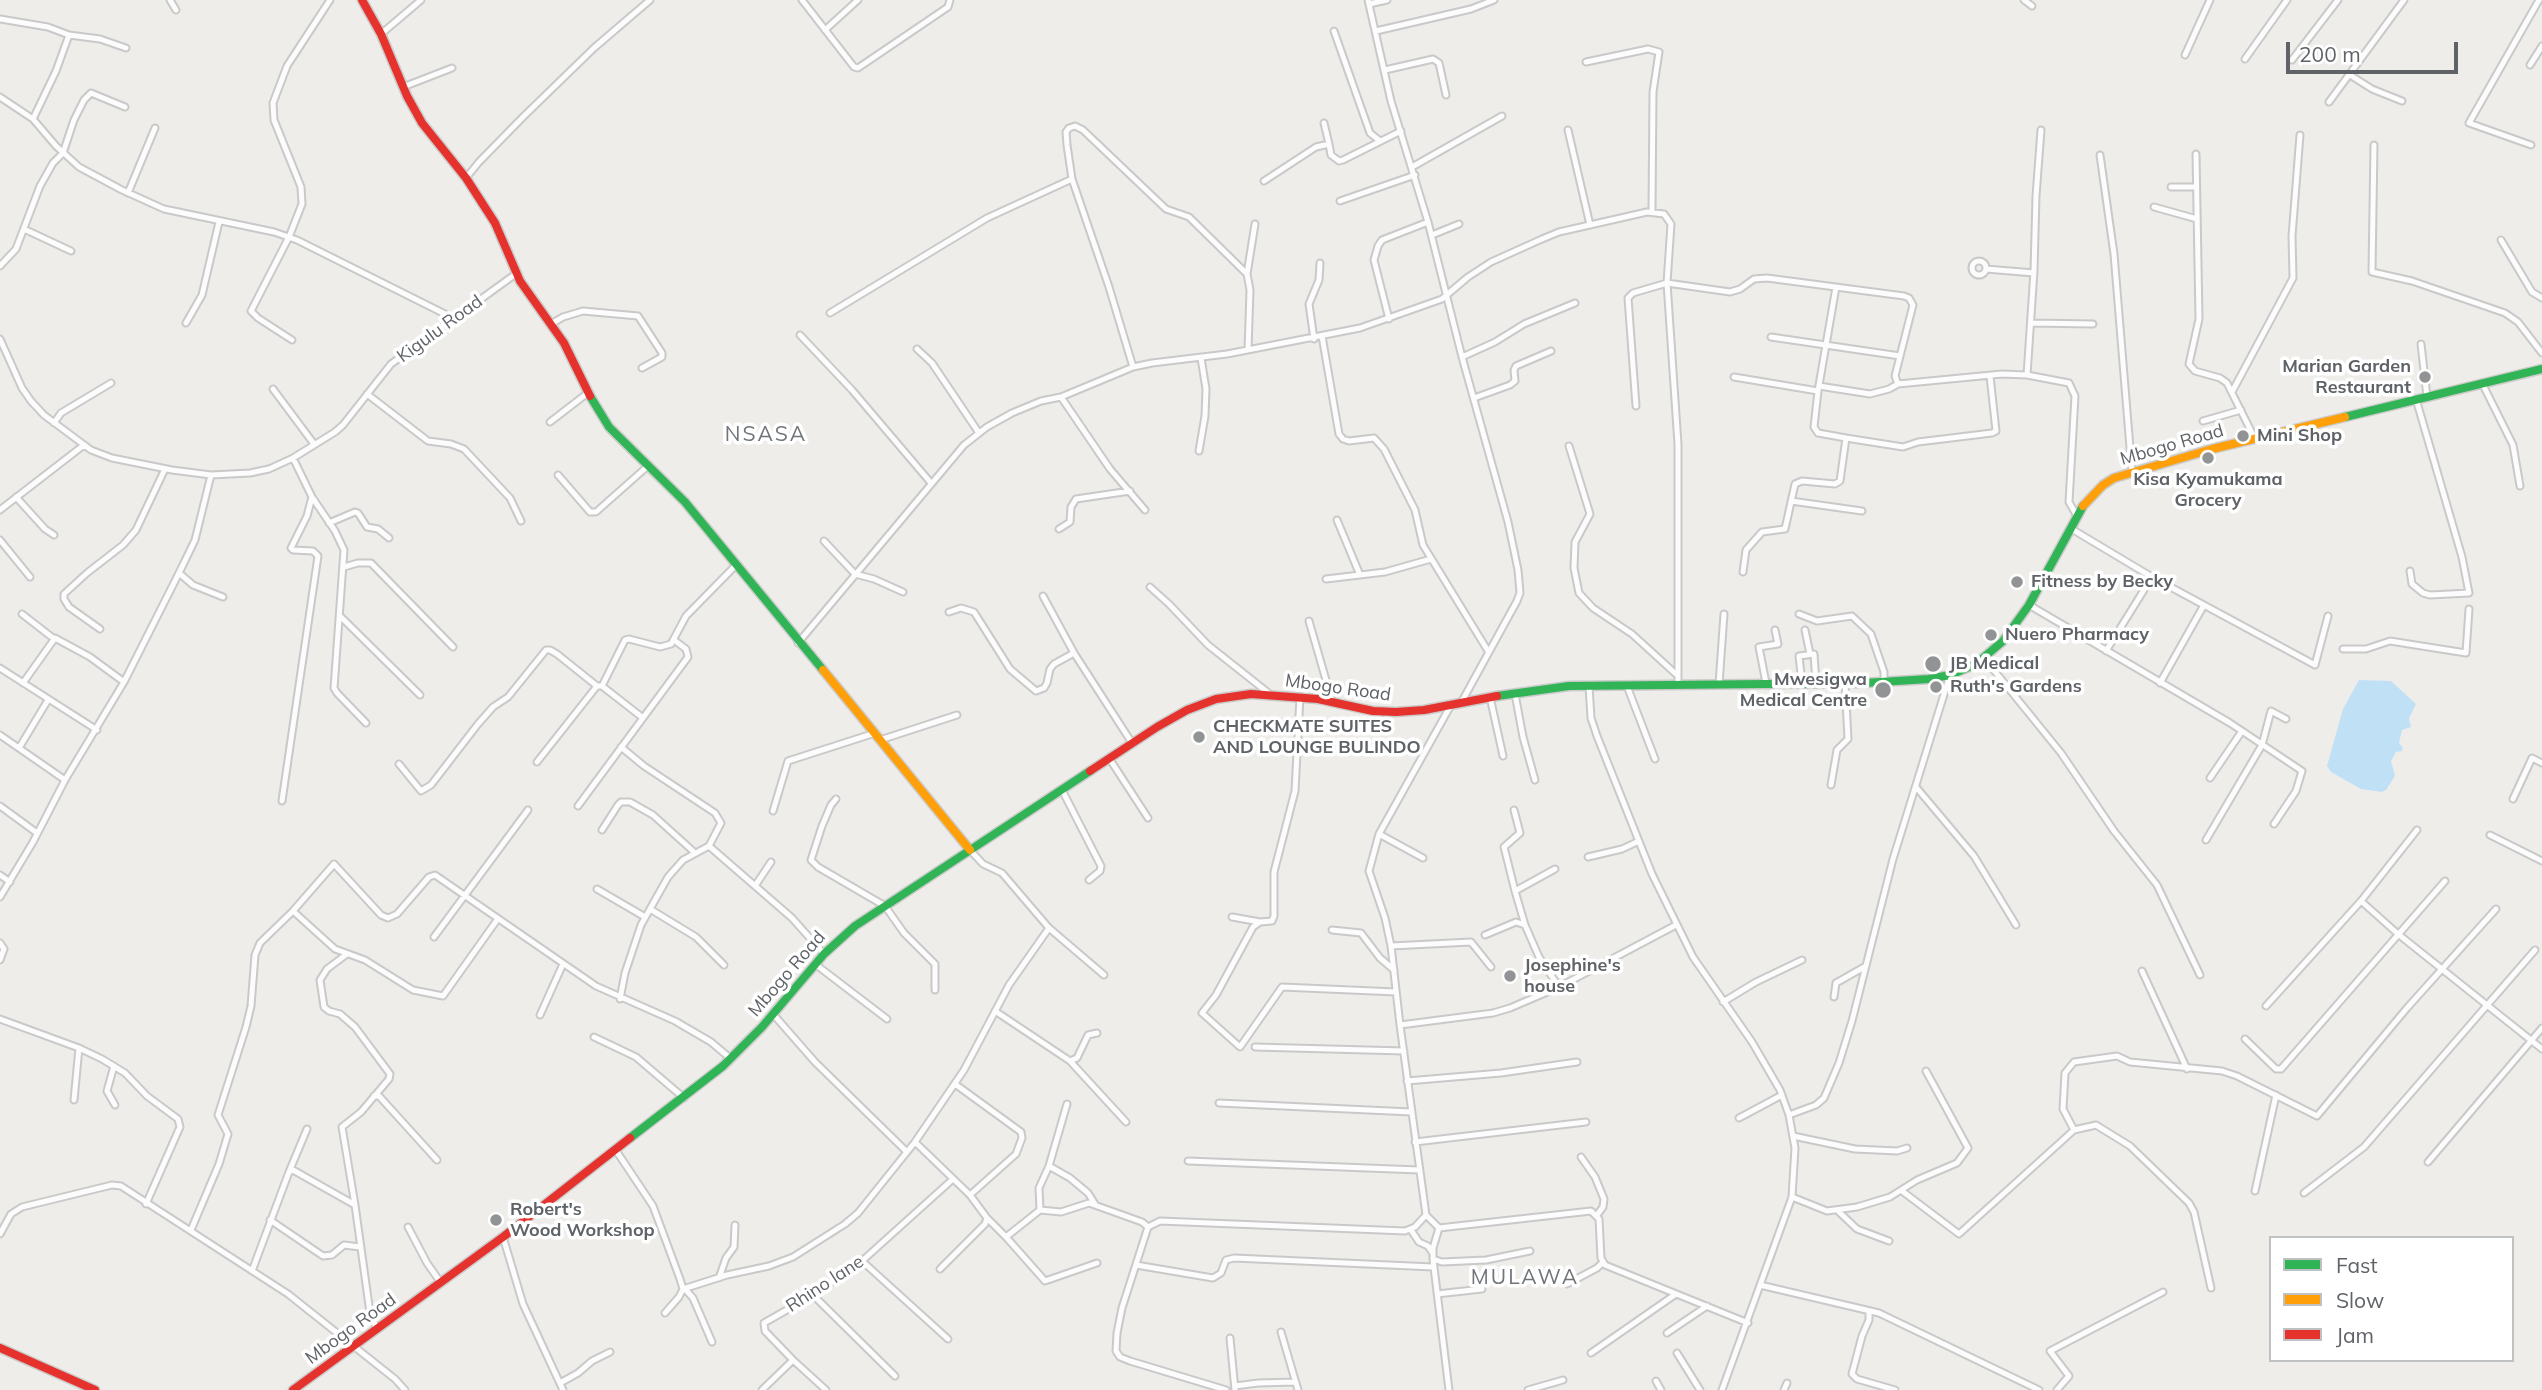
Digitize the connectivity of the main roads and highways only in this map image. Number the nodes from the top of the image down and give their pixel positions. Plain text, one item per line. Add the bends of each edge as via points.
1 (362, 0) edge
2 (2542, 369) edge
3 (970, 850) junction
4 (0, 1348) edge
5 (94, 1390) edge
6 (293, 1390) edge

1 - 3 main road via 429,134 466,178 495,223 526,290 570,353 608,427 685,502
2 - 3 main road, Mbogo Road via 2132,471 2103,485 2086,501 2029,605 2003,641 1984,658 1950,675 1884,682 1589,686 1396,712 1300,697 1236,695 1201,704 1157,727
3 - 6 main road, Mbogo Road via 841,937 731,1059 684,1098
4 - 5 main road

